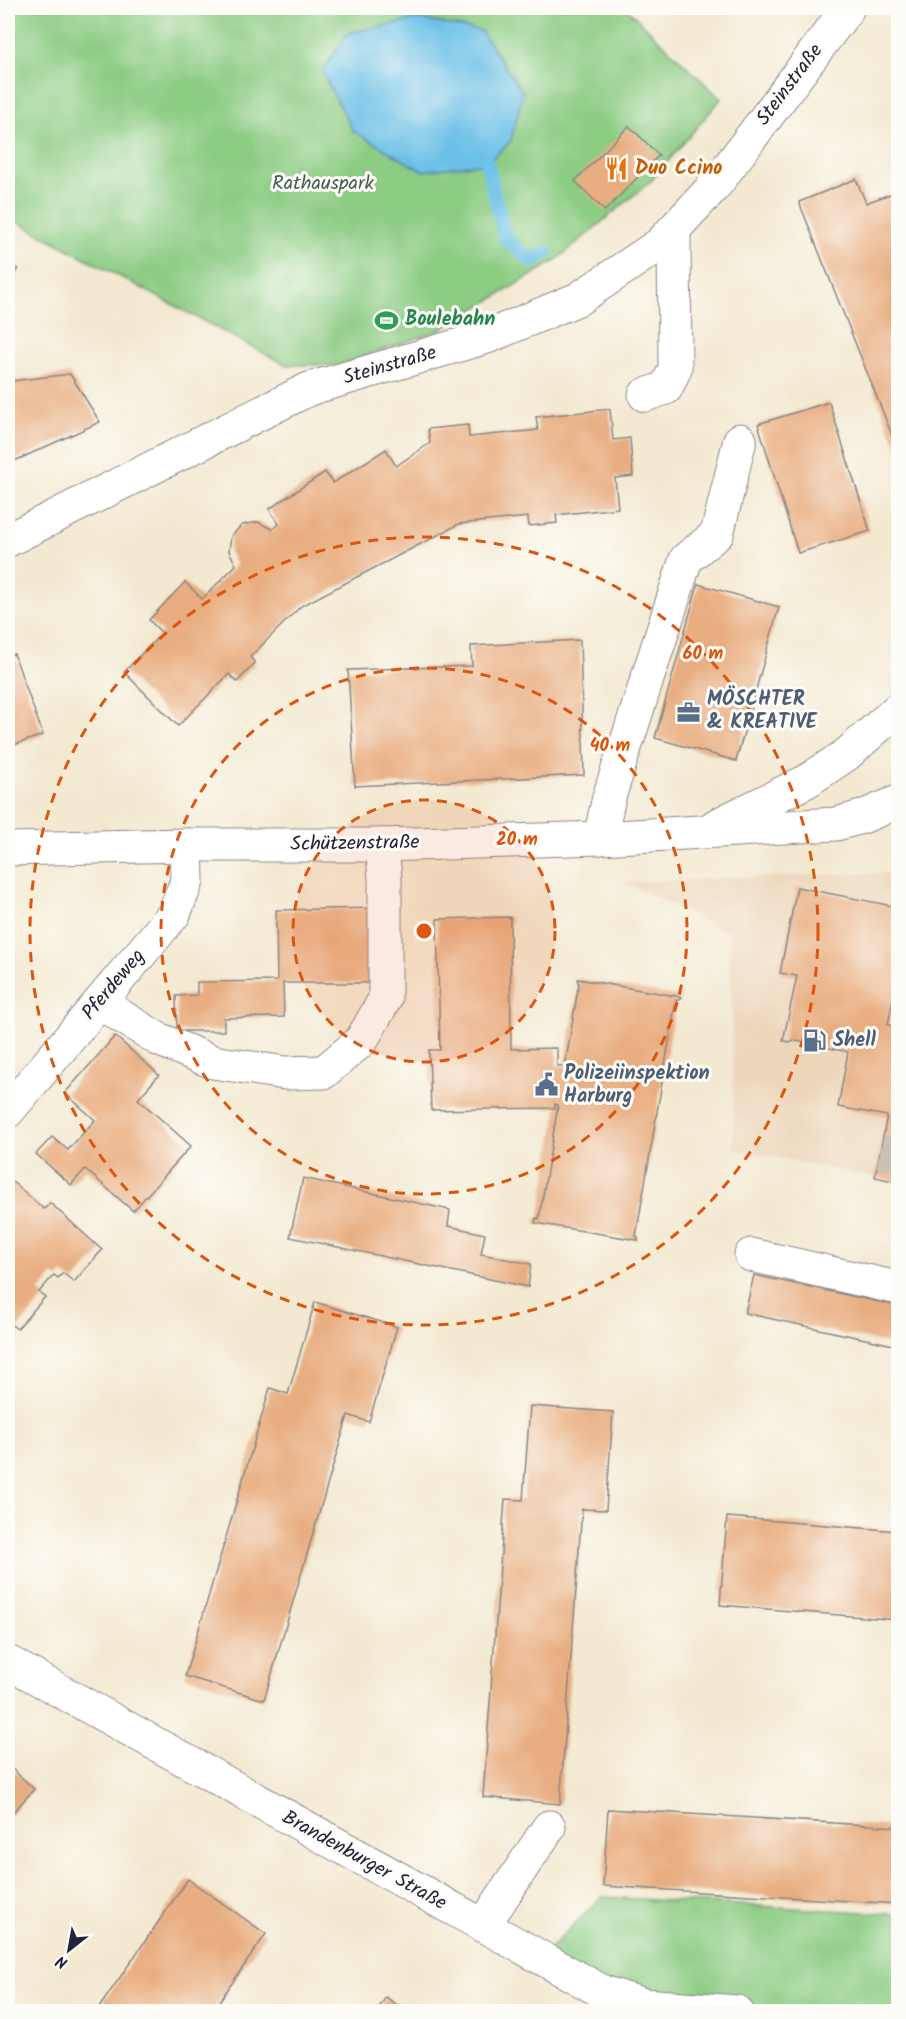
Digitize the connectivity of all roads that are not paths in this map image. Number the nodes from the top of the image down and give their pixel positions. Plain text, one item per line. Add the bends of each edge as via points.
1 (848, 8) edge
2 (674, 229) junction
3 (645, 395) dead end
4 (740, 440) dead end
5 (8, 540) edge
6 (898, 709) edge
7 (898, 802) edge
8 (702, 831) junction
9 (600, 838) junction
10 (186, 845) junction
11 (382, 845) junction
12 (8, 849) edge
13 (99, 1003) junction
14 (8, 1111) edge
15 (752, 1255) dead end
16 (898, 1288) edge
17 (8, 1662) edge
18 (549, 1827) dead end
19 (483, 1926) junction
20 (737, 2012) edge

1 - 2 street, Steinstraße via 716,184
2 - 3 street via 675,369 666,388
2 - 5 street, Steinstraße via 660,244 578,298 487,337 309,389
4 - 9 street via 717,534 686,559 609,797
6 - 8 street, Schützenstraße via 846,755 807,781
7 - 8 street, Schützenstraße via 862,818 836,824
8 - 9 street, Schützenstraße
9 - 11 street, Schützenstraße
10 - 11 street, Schützenstraße
10 - 12 street, Schützenstraße
10 - 13 street, Pferdeweg via 187,881 174,914
11 - 13 street via 386,999 361,1041 324,1072 285,1073 213,1062 158,1039
13 - 14 street, Pferdeweg
15 - 16 street
17 - 19 street, Brandenburger Straße
18 - 19 street
19 - 20 street, Brandenburger Straße via 603,1992 644,2005

